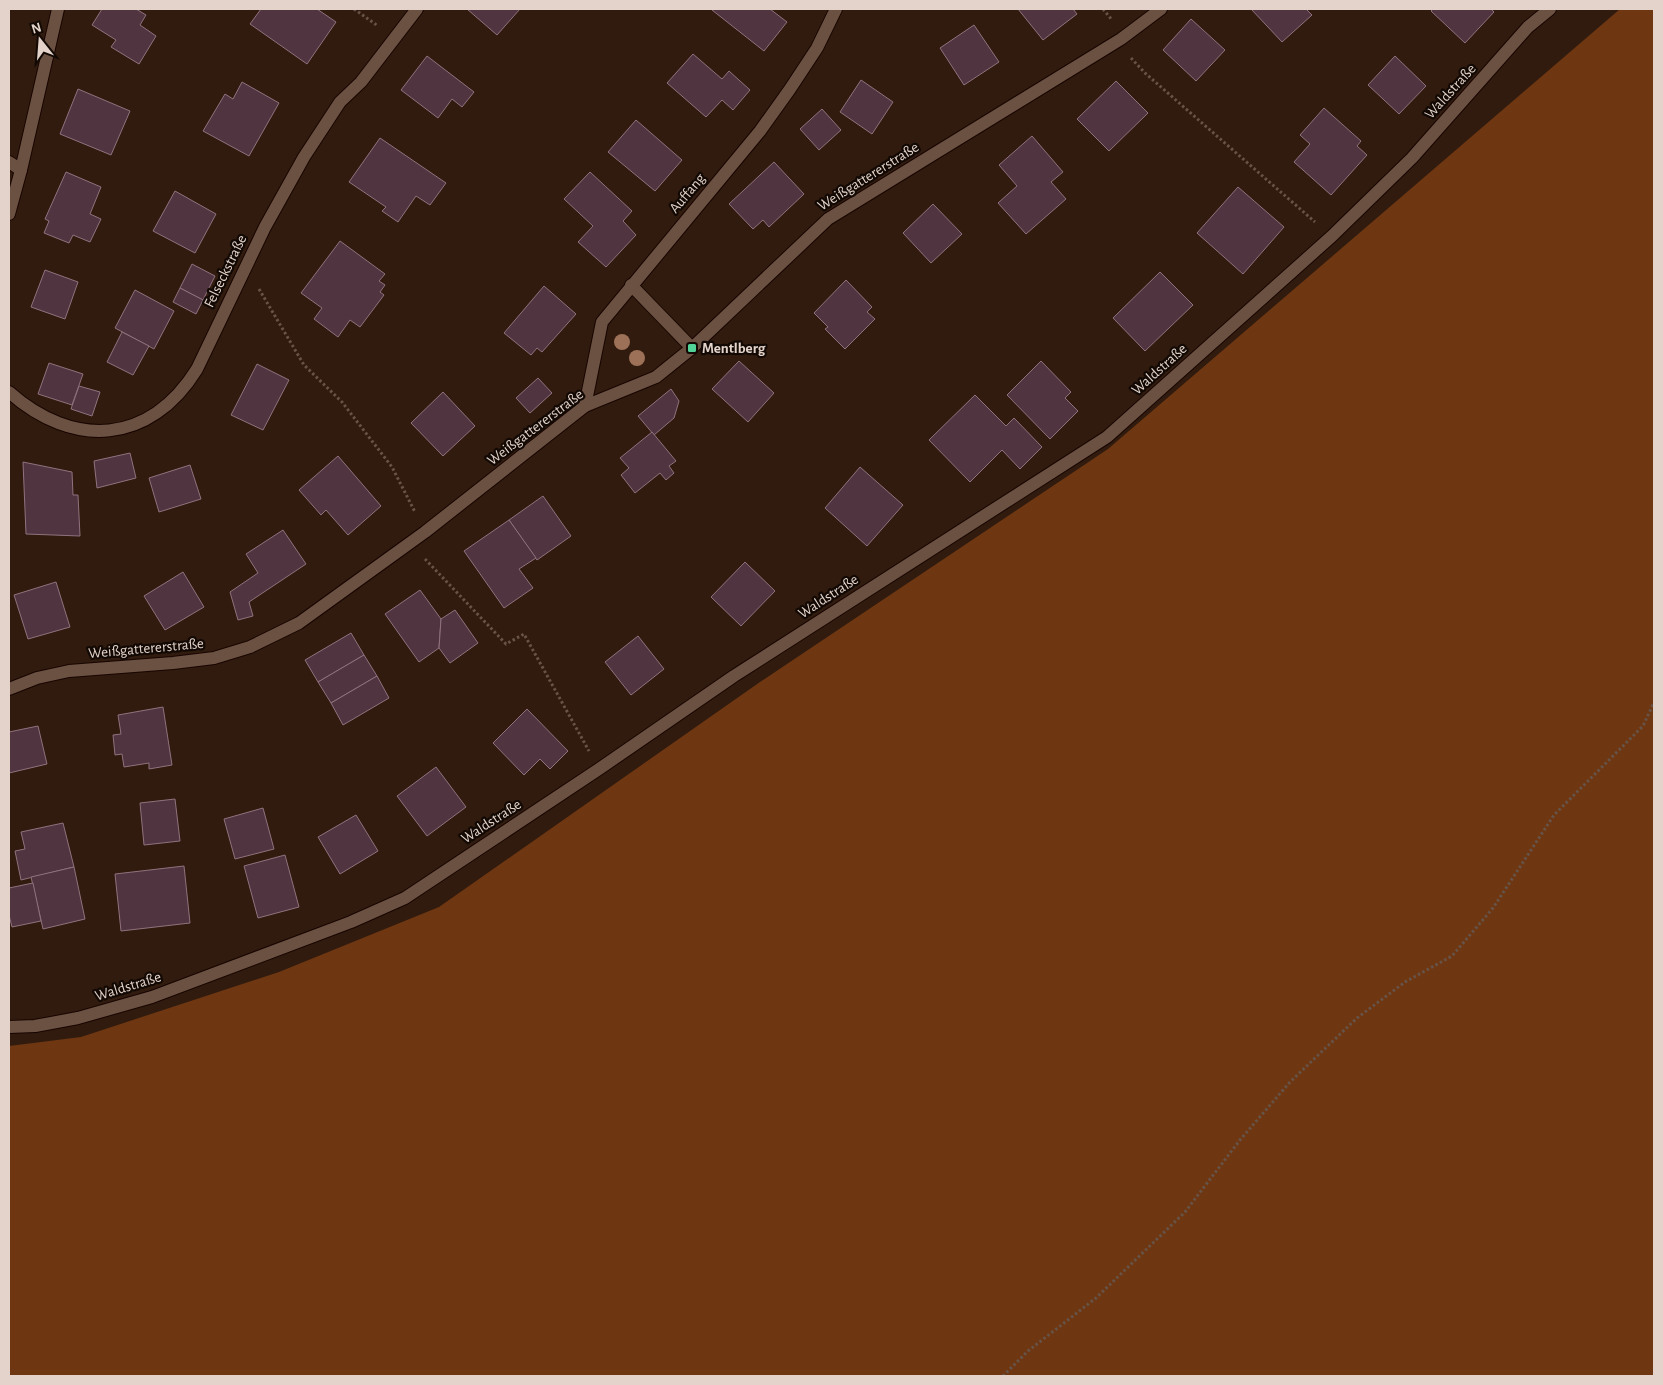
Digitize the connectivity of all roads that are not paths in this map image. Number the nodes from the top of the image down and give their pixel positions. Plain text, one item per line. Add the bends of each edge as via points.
1 (58, 9) edge
2 (417, 9) edge
3 (836, 9) edge
4 (1161, 9) edge
5 (1550, 9) edge
6 (9, 162) edge
7 (21, 170) junction
8 (9, 214) edge
9 (631, 285) junction
10 (692, 348) junction
11 (9, 392) edge
12 (585, 406) junction
13 (9, 689) edge
14 (9, 1027) edge

1 - 7 street
2 - 11 street, Felseckstraße via 361,82 340,102 283,194 197,369 188,384 166,406 131,426 90,432 44,416
3 - 9 street, Auffang via 817,48 760,131
4 - 10 street, Weißgattererstraße via 1121,39 828,219
5 - 14 street, Waldstraße via 1528,27 1412,158 1332,236 1107,437 734,676 404,898 351,922 152,997 78,1018
6 - 7 street
7 - 8 street
9 - 10 street
9 - 12 street, Auffang via 602,322
10 - 12 street, Weißgattererstraße via 656,377
12 - 13 street, Weißgattererstraße via 425,532 299,623 250,647 214,658 61,672

